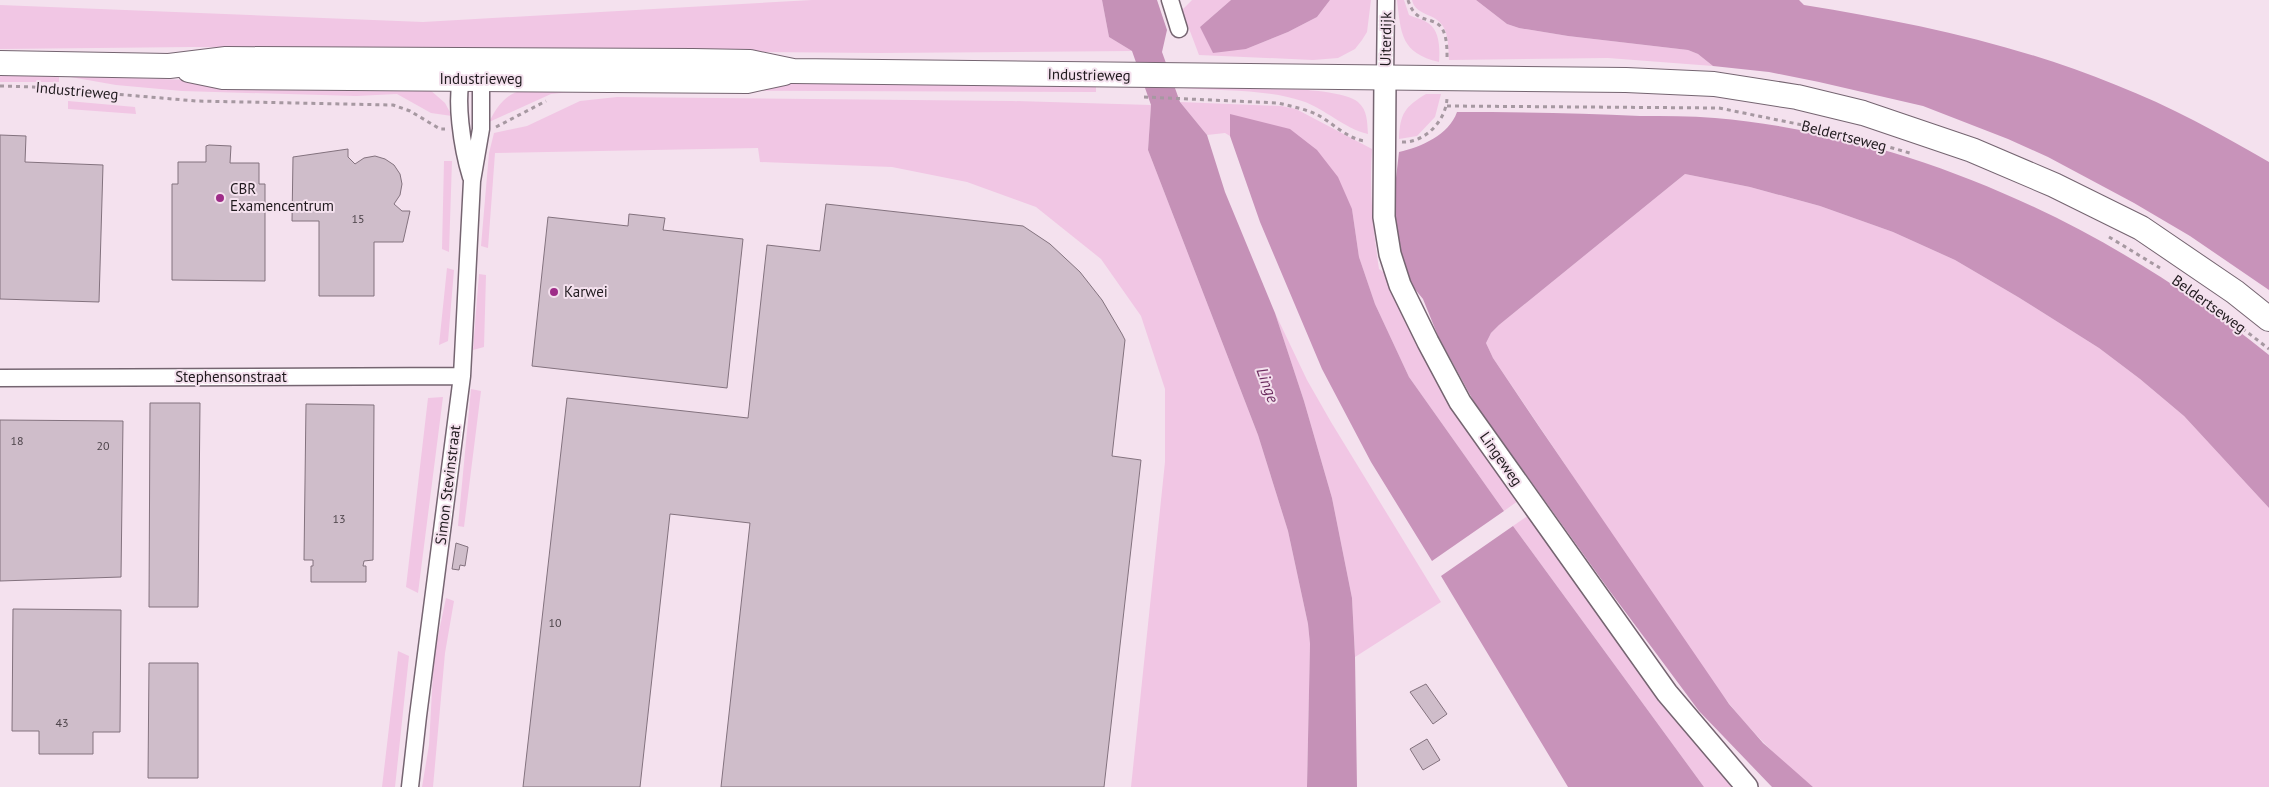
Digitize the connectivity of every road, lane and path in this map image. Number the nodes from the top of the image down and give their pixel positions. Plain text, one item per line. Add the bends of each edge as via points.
1 (1170, 0) edge
2 (1386, 0) edge
3 (1408, 0) edge
4 (1179, 29) dead end
5 (0, 63) edge
6 (470, 72) junction
7 (1385, 79) junction
8 (1446, 79) junction
9 (0, 86) edge
10 (1135, 86) junction
11 (393, 105) dead end
12 (1447, 106) junction
13 (1385, 141) junction
14 (1917, 155) dead end
15 (2100, 233) dead end
16 (2162, 269) dead end
17 (2191, 290) dead end
18 (2269, 319) edge
19 (2269, 349) edge
20 (462, 376) junction
21 (0, 378) edge
22 (410, 787) edge
23 (1747, 787) edge

1 - 4 street
2 - 7 street, Uiterdijk
3 - 8 path, Uiterdijk via 1417,16 1439,23 1444,30 1447,40
5 - 6 main road, Industrieweg via 169,66 226,59
6 - 10 main road, Industrieweg via 750,62 793,71
6 - 20 street, Simon Stevinstraat via 464,152 472,182
7 - 8 main road, Beldertseweg
7 - 10 main road, Industrieweg via 1174,75
7 - 13 street, Lingeweg
8 - 12 path, Uiterdijk
8 - 18 main road, Beldertseweg via 1714,84 1797,97 1863,113 1972,150 2054,185 2141,228
9 - 11 path, Industrieweg via 196,101
10 - 13 path via 1188,99 1284,104 1318,115 1361,141
12 - 13 path via 1428,134 1416,142
12 - 14 path, Beldertseweg via 1719,108 1837,132
13 - 23 street, Lingeweg via 1384,217 1390,254 1400,285 1460,402 1667,693
15 - 16 path, Beldertseweg
17 - 19 path, Beldertseweg
20 - 21 street, Stephensonstraat
20 - 22 street, Simon Stevinstraat

